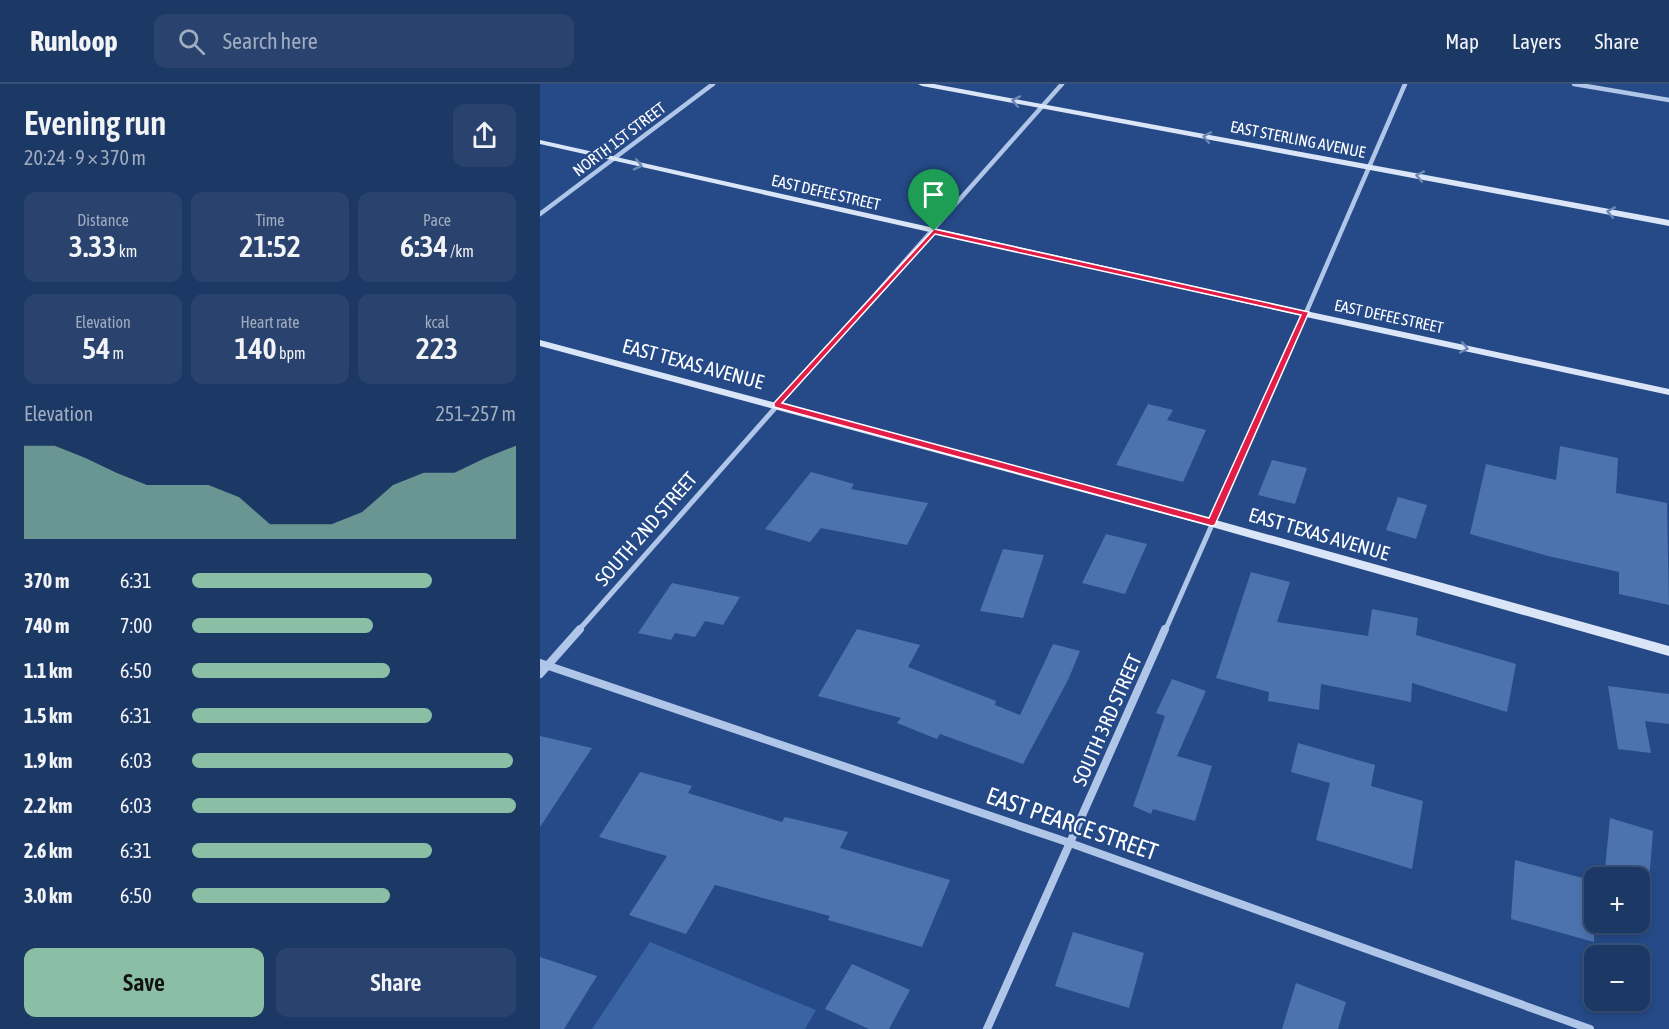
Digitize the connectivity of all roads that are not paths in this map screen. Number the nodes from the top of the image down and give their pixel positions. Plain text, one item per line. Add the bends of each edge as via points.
1 (713, 84) edge
2 (922, 84) edge
3 (1062, 84) edge
4 (1405, 84) edge
5 (1574, 84) edge
6 (1669, 99) edge
7 (1043, 106) junction
8 (540, 142) edge
9 (612, 159) junction
10 (1371, 167) junction
11 (540, 214) edge
12 (1669, 223) edge
13 (934, 231) junction
14 (1306, 314) junction
15 (540, 343) edge
16 (1669, 392) edge
17 (777, 405) junction
18 (1212, 523) junction
19 (1669, 651) edge
20 (544, 664) edge
21 (540, 674) edge
22 (1070, 843) junction
23 (987, 1029) edge
24 (1590, 1029) edge

1 - 9 street, NORTH 1ST STREET
7 -> 2 main road, EAST STERLING AVENUE
3 - 7 street, SOUTH 2ND STREET
4 - 10 street, SOUTH 3RD STREET
5 - 6 street
10 -> 7 main road, EAST STERLING AVENUE
7 - 13 street, SOUTH 2ND STREET
8 - 9 main road, EAST DEFEE STREET
9 - 11 street, NORTH 1ST STREET
9 -> 13 main road, EAST DEFEE STREET
12 -> 10 main road, EAST STERLING AVENUE
10 - 14 street, SOUTH 3RD STREET
13 - 14 main road, EAST DEFEE STREET
13 - 17 street, SOUTH 2ND STREET
14 -> 16 main road, EAST DEFEE STREET
14 - 18 street, SOUTH 3RD STREET
15 - 17 main road, EAST TEXAS AVENUE
17 - 18 main road, EAST TEXAS AVENUE
17 - 20 street, SOUTH 2ND STREET
18 - 19 main road, EAST TEXAS AVENUE
18 - 22 street, SOUTH 3RD STREET
20 - 21 street, SOUTH 2ND STREET
20 - 22 street, EAST PEARCE STREET
22 - 23 street, SOUTH 3RD STREET
22 - 24 street, EAST PEARCE STREET

